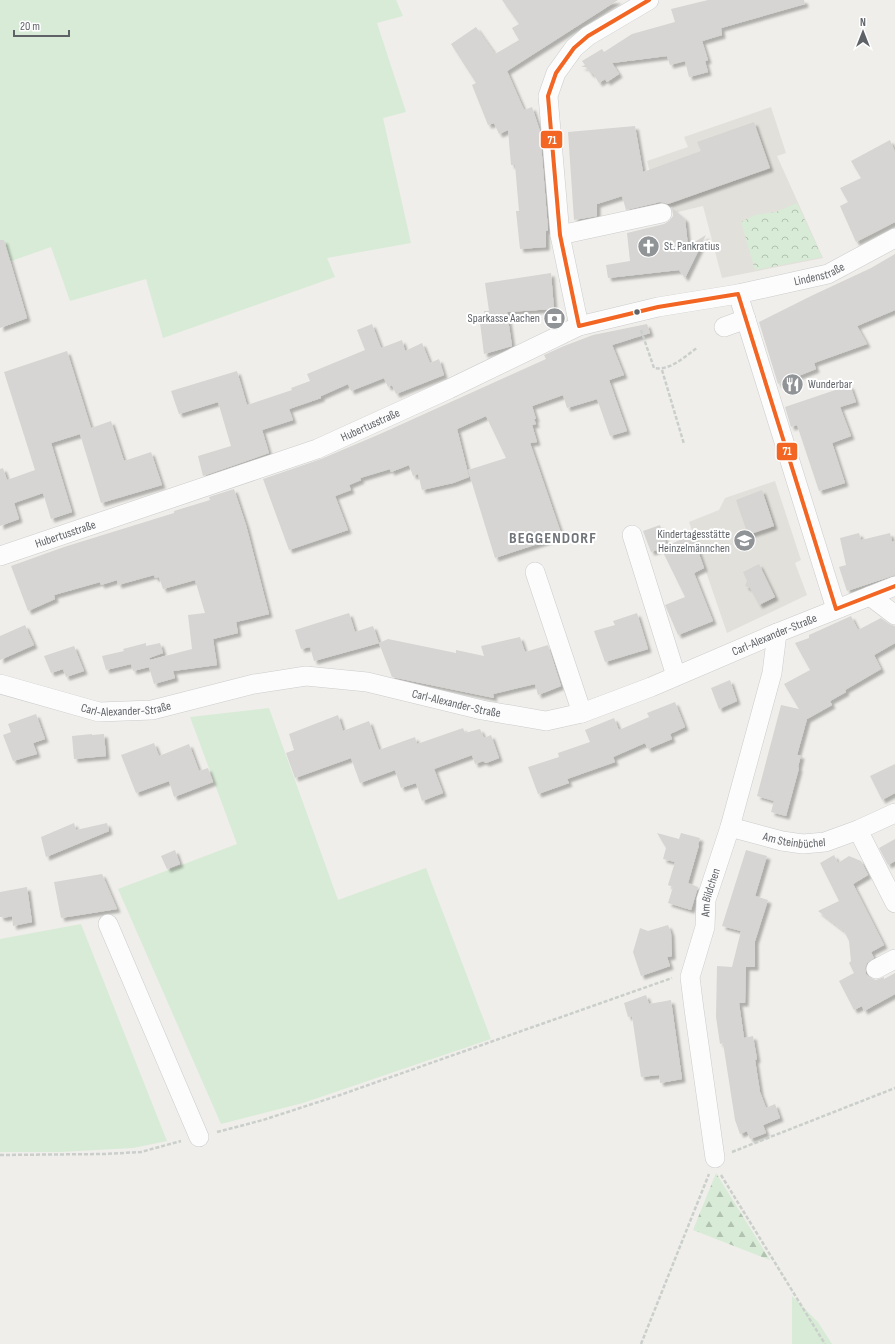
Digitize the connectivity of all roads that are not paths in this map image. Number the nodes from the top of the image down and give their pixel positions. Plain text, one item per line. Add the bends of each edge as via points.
1 (649, 0) edge
2 (662, 213) dead end
3 (560, 235) junction
4 (895, 238) edge
5 (738, 294) junction
6 (746, 319) junction
7 (579, 326) junction
8 (724, 327) dead end
9 (632, 535) dead end
10 (0, 556) edge
11 (535, 572) dead end
12 (895, 586) edge
13 (870, 596) junction
14 (836, 609) junction
15 (895, 615) edge
16 (777, 633) junction
17 (676, 676) junction
18 (0, 684) edge
19 (582, 713) junction
20 (895, 813) edge
21 (730, 826) junction
22 (858, 830) junction
23 (895, 903) edge
24 (108, 924) dead end
25 (895, 959) edge
26 (876, 969) dead end
27 (199, 1137) road end
28 (715, 1158) road end

1 - 3 street via 588,36 574,48 556,73 548,96
2 - 3 street
3 - 7 street
4 - 5 street, Lindenstraße via 828,274
5 - 6 street
5 - 7 street, Hubertusstraße via 658,307
6 - 8 street
6 - 14 street
7 - 10 street, Hubertusstraße via 317,449
9 - 17 street
11 - 19 street
12 - 13 street, Carl-Alexander-Straße
13 - 14 street, Carl-Alexander-Straße
13 - 15 street
14 - 16 street, Carl-Alexander-Straße
16 - 17 street, Carl-Alexander-Straße
16 - 21 street, Am Bildchen via 772,674
17 - 19 street, Carl-Alexander-Straße
18 - 19 street, Carl-Alexander-Straße via 99,712 152,710 254,684 306,676 367,682 482,710 546,721
20 - 22 street, Am Steinbüchel
21 - 22 street, Am Steinbüchel via 782,841 803,844 825,842
21 - 28 street, Am Bildchen via 706,900 705,927 690,977
22 - 23 street
24 - 27 street
25 - 26 street

